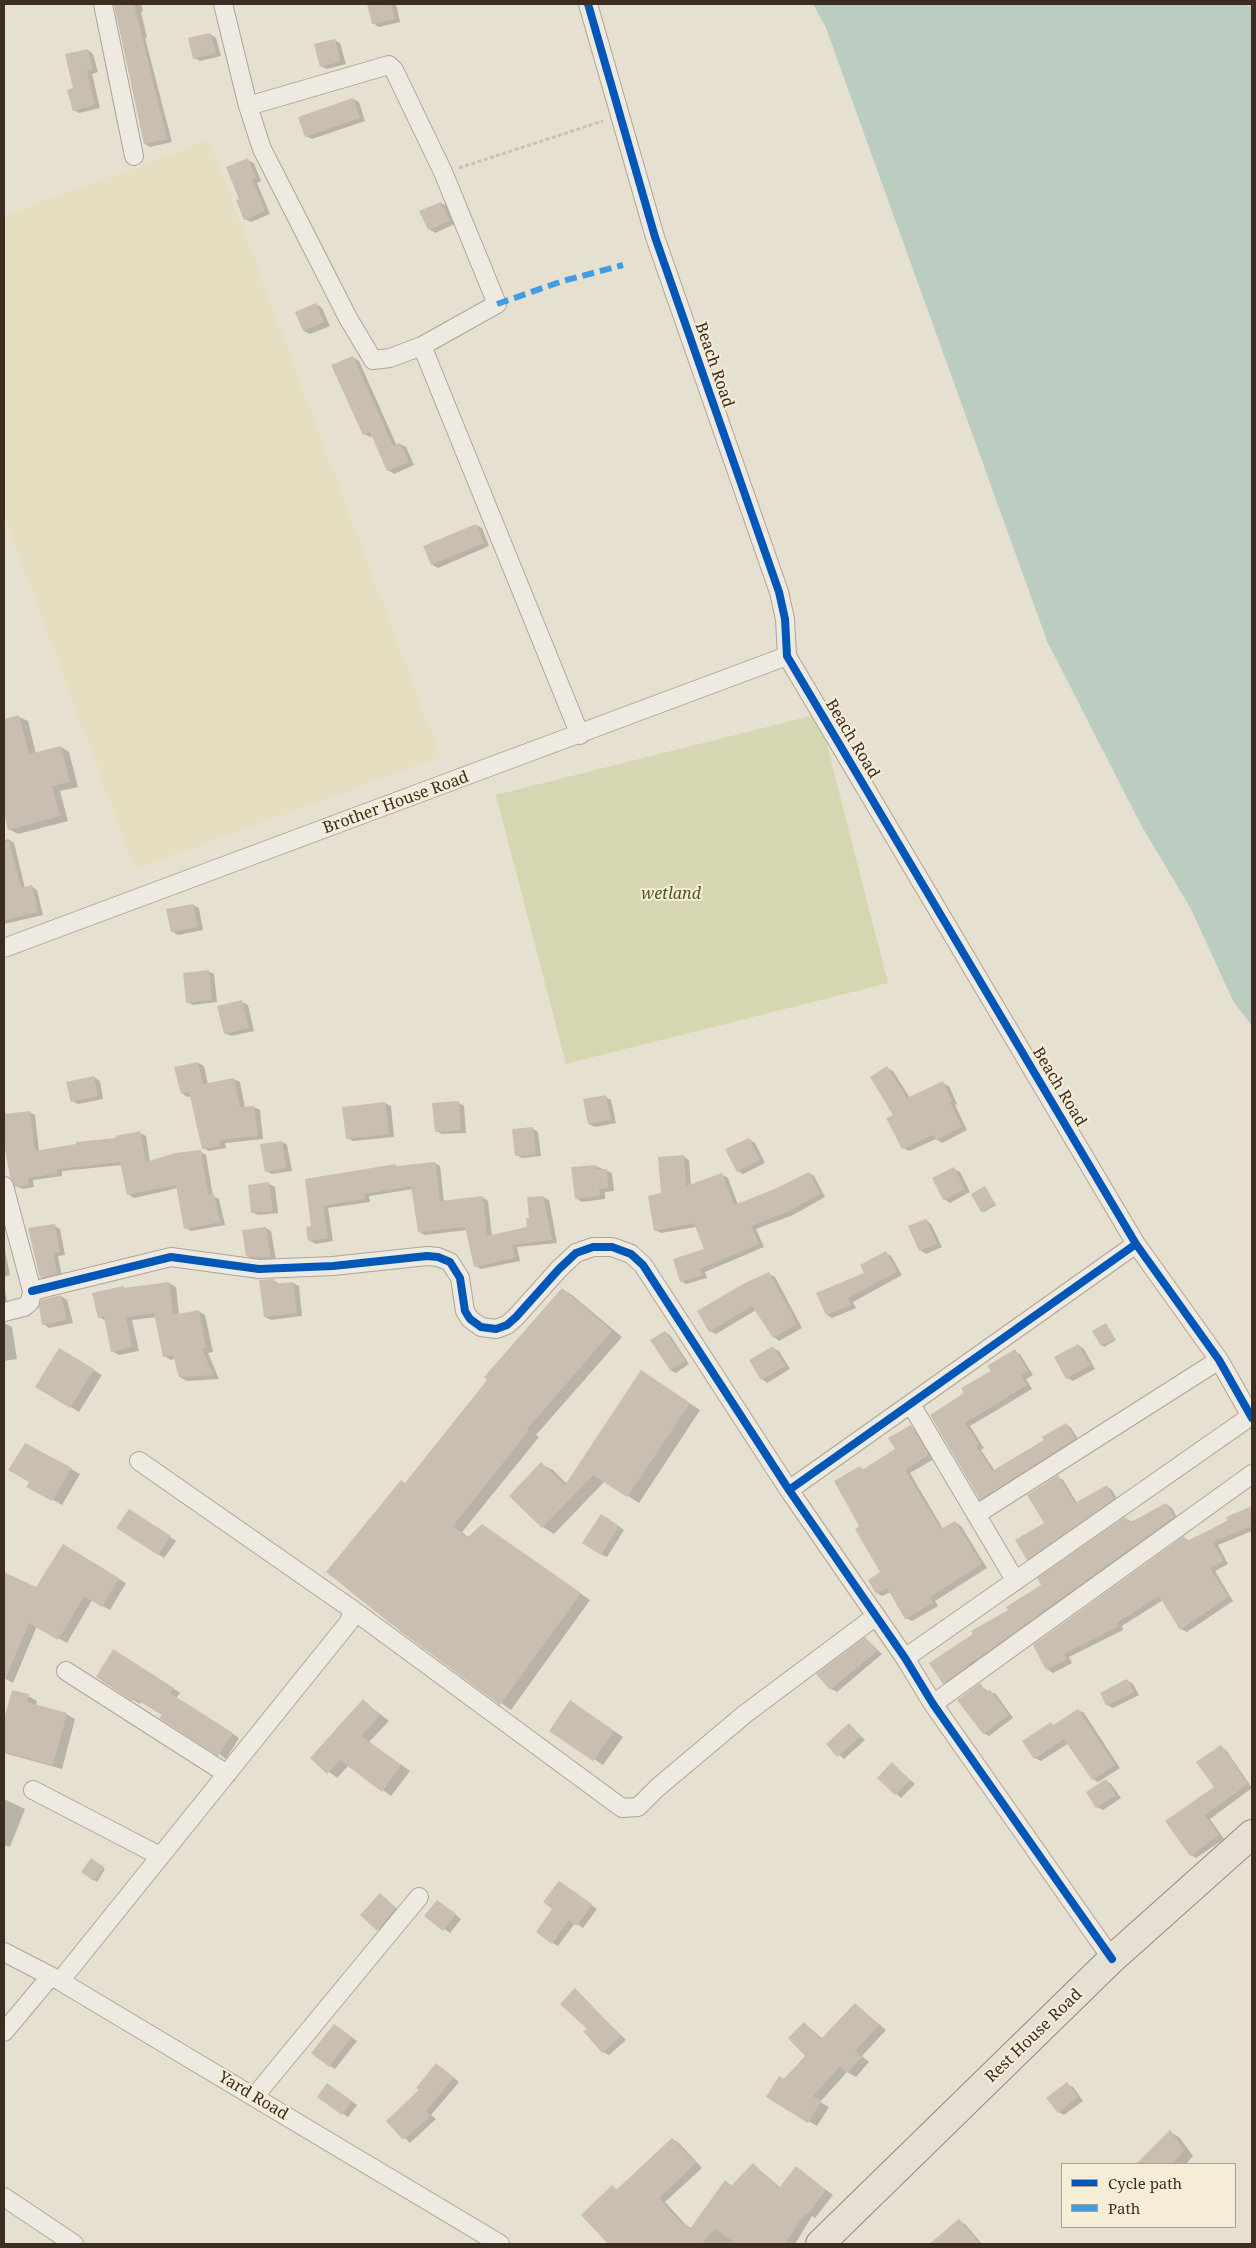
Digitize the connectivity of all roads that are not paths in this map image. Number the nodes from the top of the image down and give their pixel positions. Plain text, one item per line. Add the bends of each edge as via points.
1 (103, 4) edge
2 (223, 4) edge
3 (588, 4) edge
4 (248, 106) junction
5 (134, 156) dead end
6 (422, 346) junction
7 (787, 656) junction
8 (580, 735) junction
9 (4, 948) edge
10 (4, 1186) edge
11 (1136, 1244) junction
12 (32, 1291) junction
13 (4, 1312) edge
14 (1219, 1360) junction
15 (912, 1406) junction
16 (1252, 1417) edge
17 (139, 1461) dead end
18 (1252, 1474) edge
19 (789, 1490) junction
20 (977, 1514) junction
21 (1015, 1580) junction
22 (353, 1610) junction
23 (876, 1616) junction
24 (905, 1658) junction
25 (66, 1671) dead end
26 (934, 1704) junction
27 (227, 1774) junction
28 (33, 1790) dead end
29 (1252, 1834) edge
30 (160, 1856) junction
31 (418, 1897) dead end
32 (4, 1952) edge
33 (1112, 1959) junction
34 (55, 1979) junction
35 (4, 2032) edge
36 (254, 2098) junction
37 (4, 2197) edge
38 (74, 2244) edge
39 (500, 2244) edge
40 (820, 2244) edge

1 - 5 street
2 - 4 street
3 - 7 street, Beach Road via 654,237 779,592 785,619
4 - 6 street via 266,158 348,318 374,360 390,358
4 - 6 street via 388,65 394,70 443,172 497,304
6 - 8 street
7 - 8 street, Brother House Road
7 - 11 street, Beach Road
8 - 9 street, Brother House Road
10 - 12 street
11 - 14 street, Beach Road
11 - 15 street
12 - 13 street via 30,1302 24,1307
12 - 19 street via 171,1257 259,1269 333,1266 426,1256 450,1262 457,1269 465,1311 470,1319 481,1327 496,1329 516,1317 559,1268 576,1254 594,1247 612,1247 632,1254 643,1265
14 - 16 street, Beach Road
14 - 20 street
15 - 19 street
15 - 20 street
16 - 21 street
17 - 22 street
18 - 26 street
19 - 23 street
20 - 21 street
21 - 24 street
22 - 23 street via 622,1808 638,1807 745,1714
22 - 27 street via 350,1622
23 - 24 street
24 - 26 street
25 - 27 street
26 - 33 street
27 - 30 street
28 - 30 street
29 - 33 main road, Rest House Road
30 - 34 street
31 - 36 street
32 - 34 street, Yard Road
33 - 40 main road, Rest House Road
34 - 35 street
34 - 36 street, Yard Road
36 - 39 street, Yard Road
37 - 38 street

